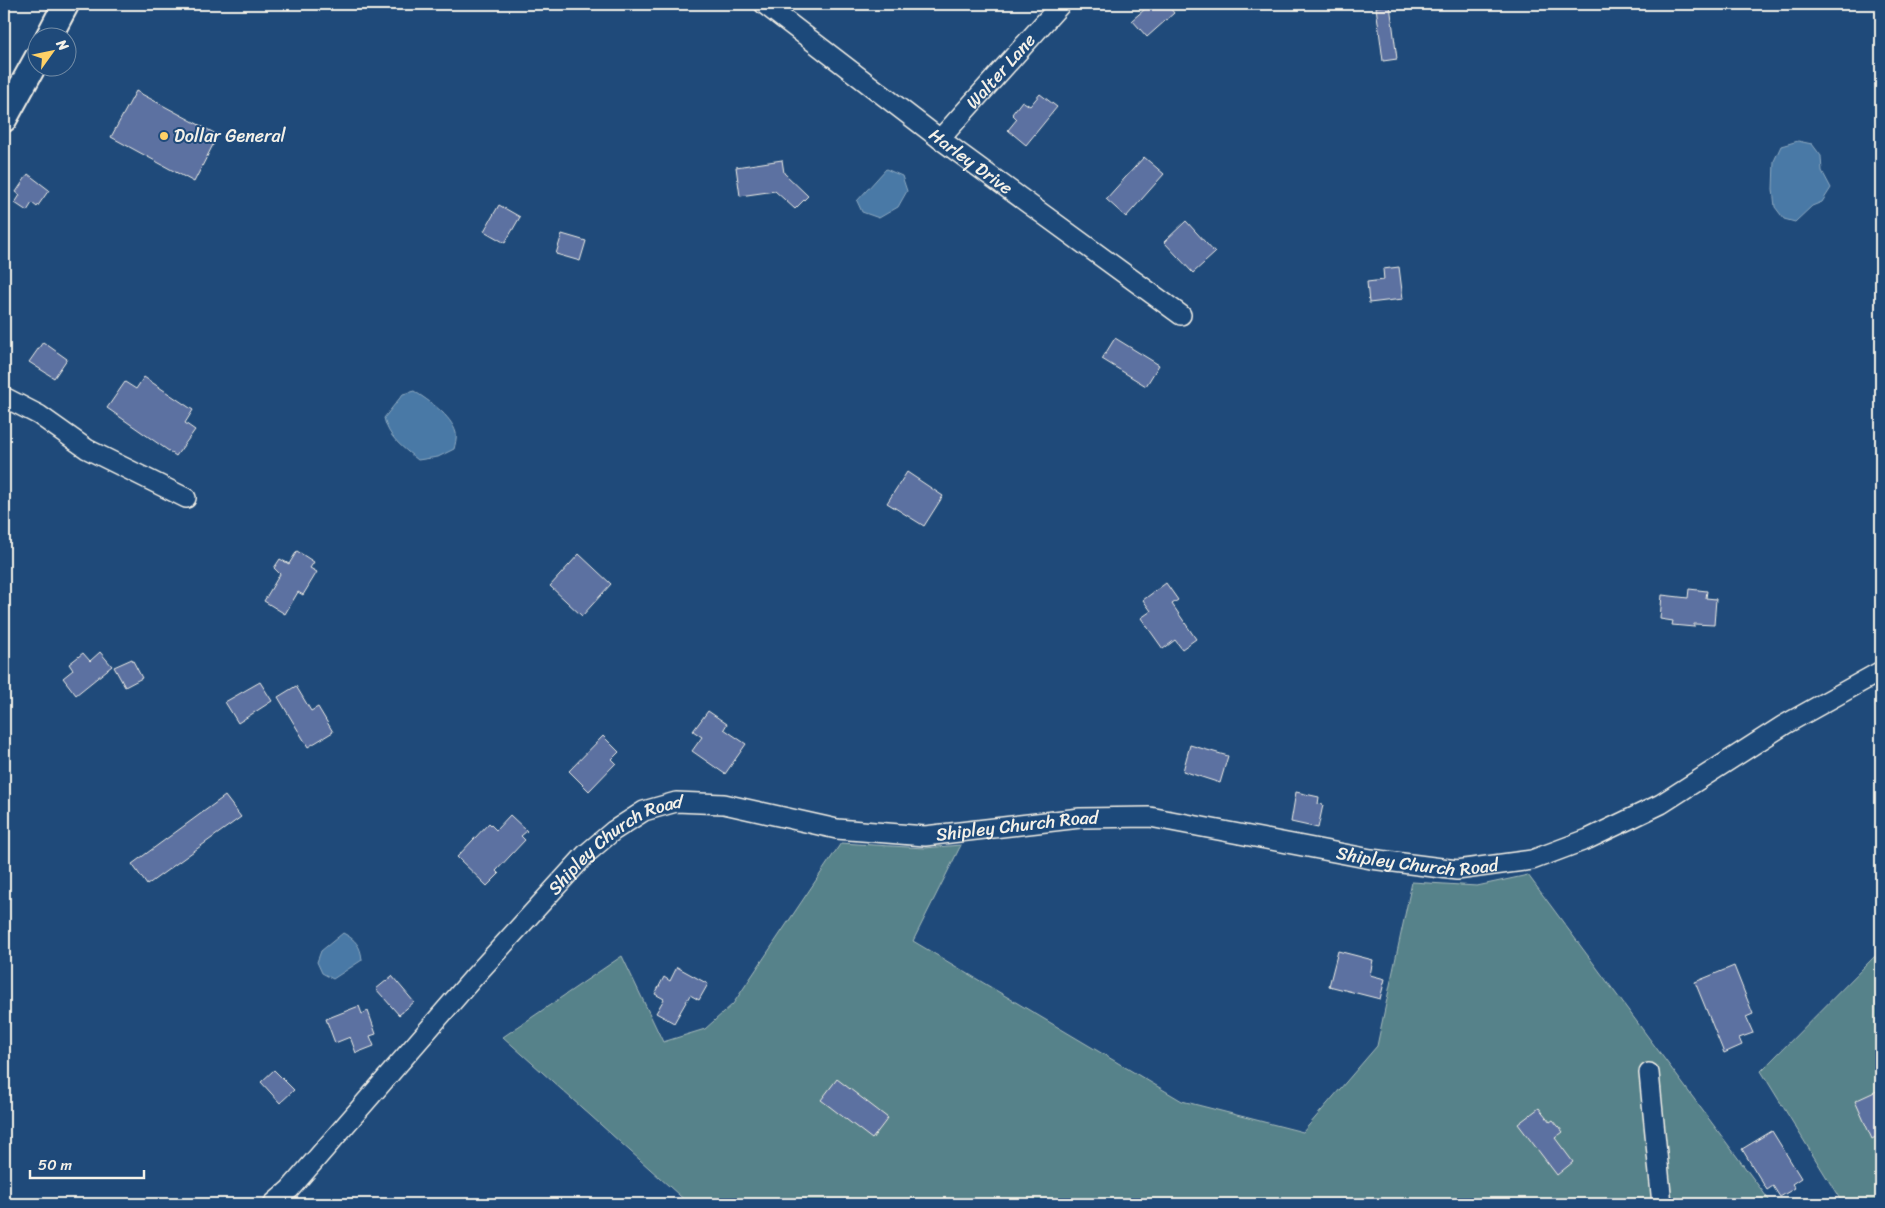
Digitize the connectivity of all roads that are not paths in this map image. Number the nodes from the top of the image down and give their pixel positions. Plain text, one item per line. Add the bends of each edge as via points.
1 (66, 4) edge
2 (764, 4) edge
3 (1061, 4) edge
4 (53, 28) edge
5 (28, 75) edge
6 (4, 119) edge
7 (940, 139) junction
8 (1181, 315) dead end
9 (4, 397) edge
10 (186, 498) dead end
11 (1881, 671) edge
12 (1649, 1073) dead end
13 (273, 1204) edge
14 (1662, 1204) edge

1 - 4 main road
2 - 7 street, Harley Drive
3 - 7 street, Walter Lane
5 - 6 main road
7 - 8 street, Harley Drive
9 - 10 street via 39,415 87,449
11 - 13 street, Shipley Church Road via 1784,725 1661,804 1588,840 1532,860 1456,870 1371,859 1150,817 1080,818 925,836 837,829 724,804 676,802 644,812 613,830 586,854 290,1189
12 - 14 street

